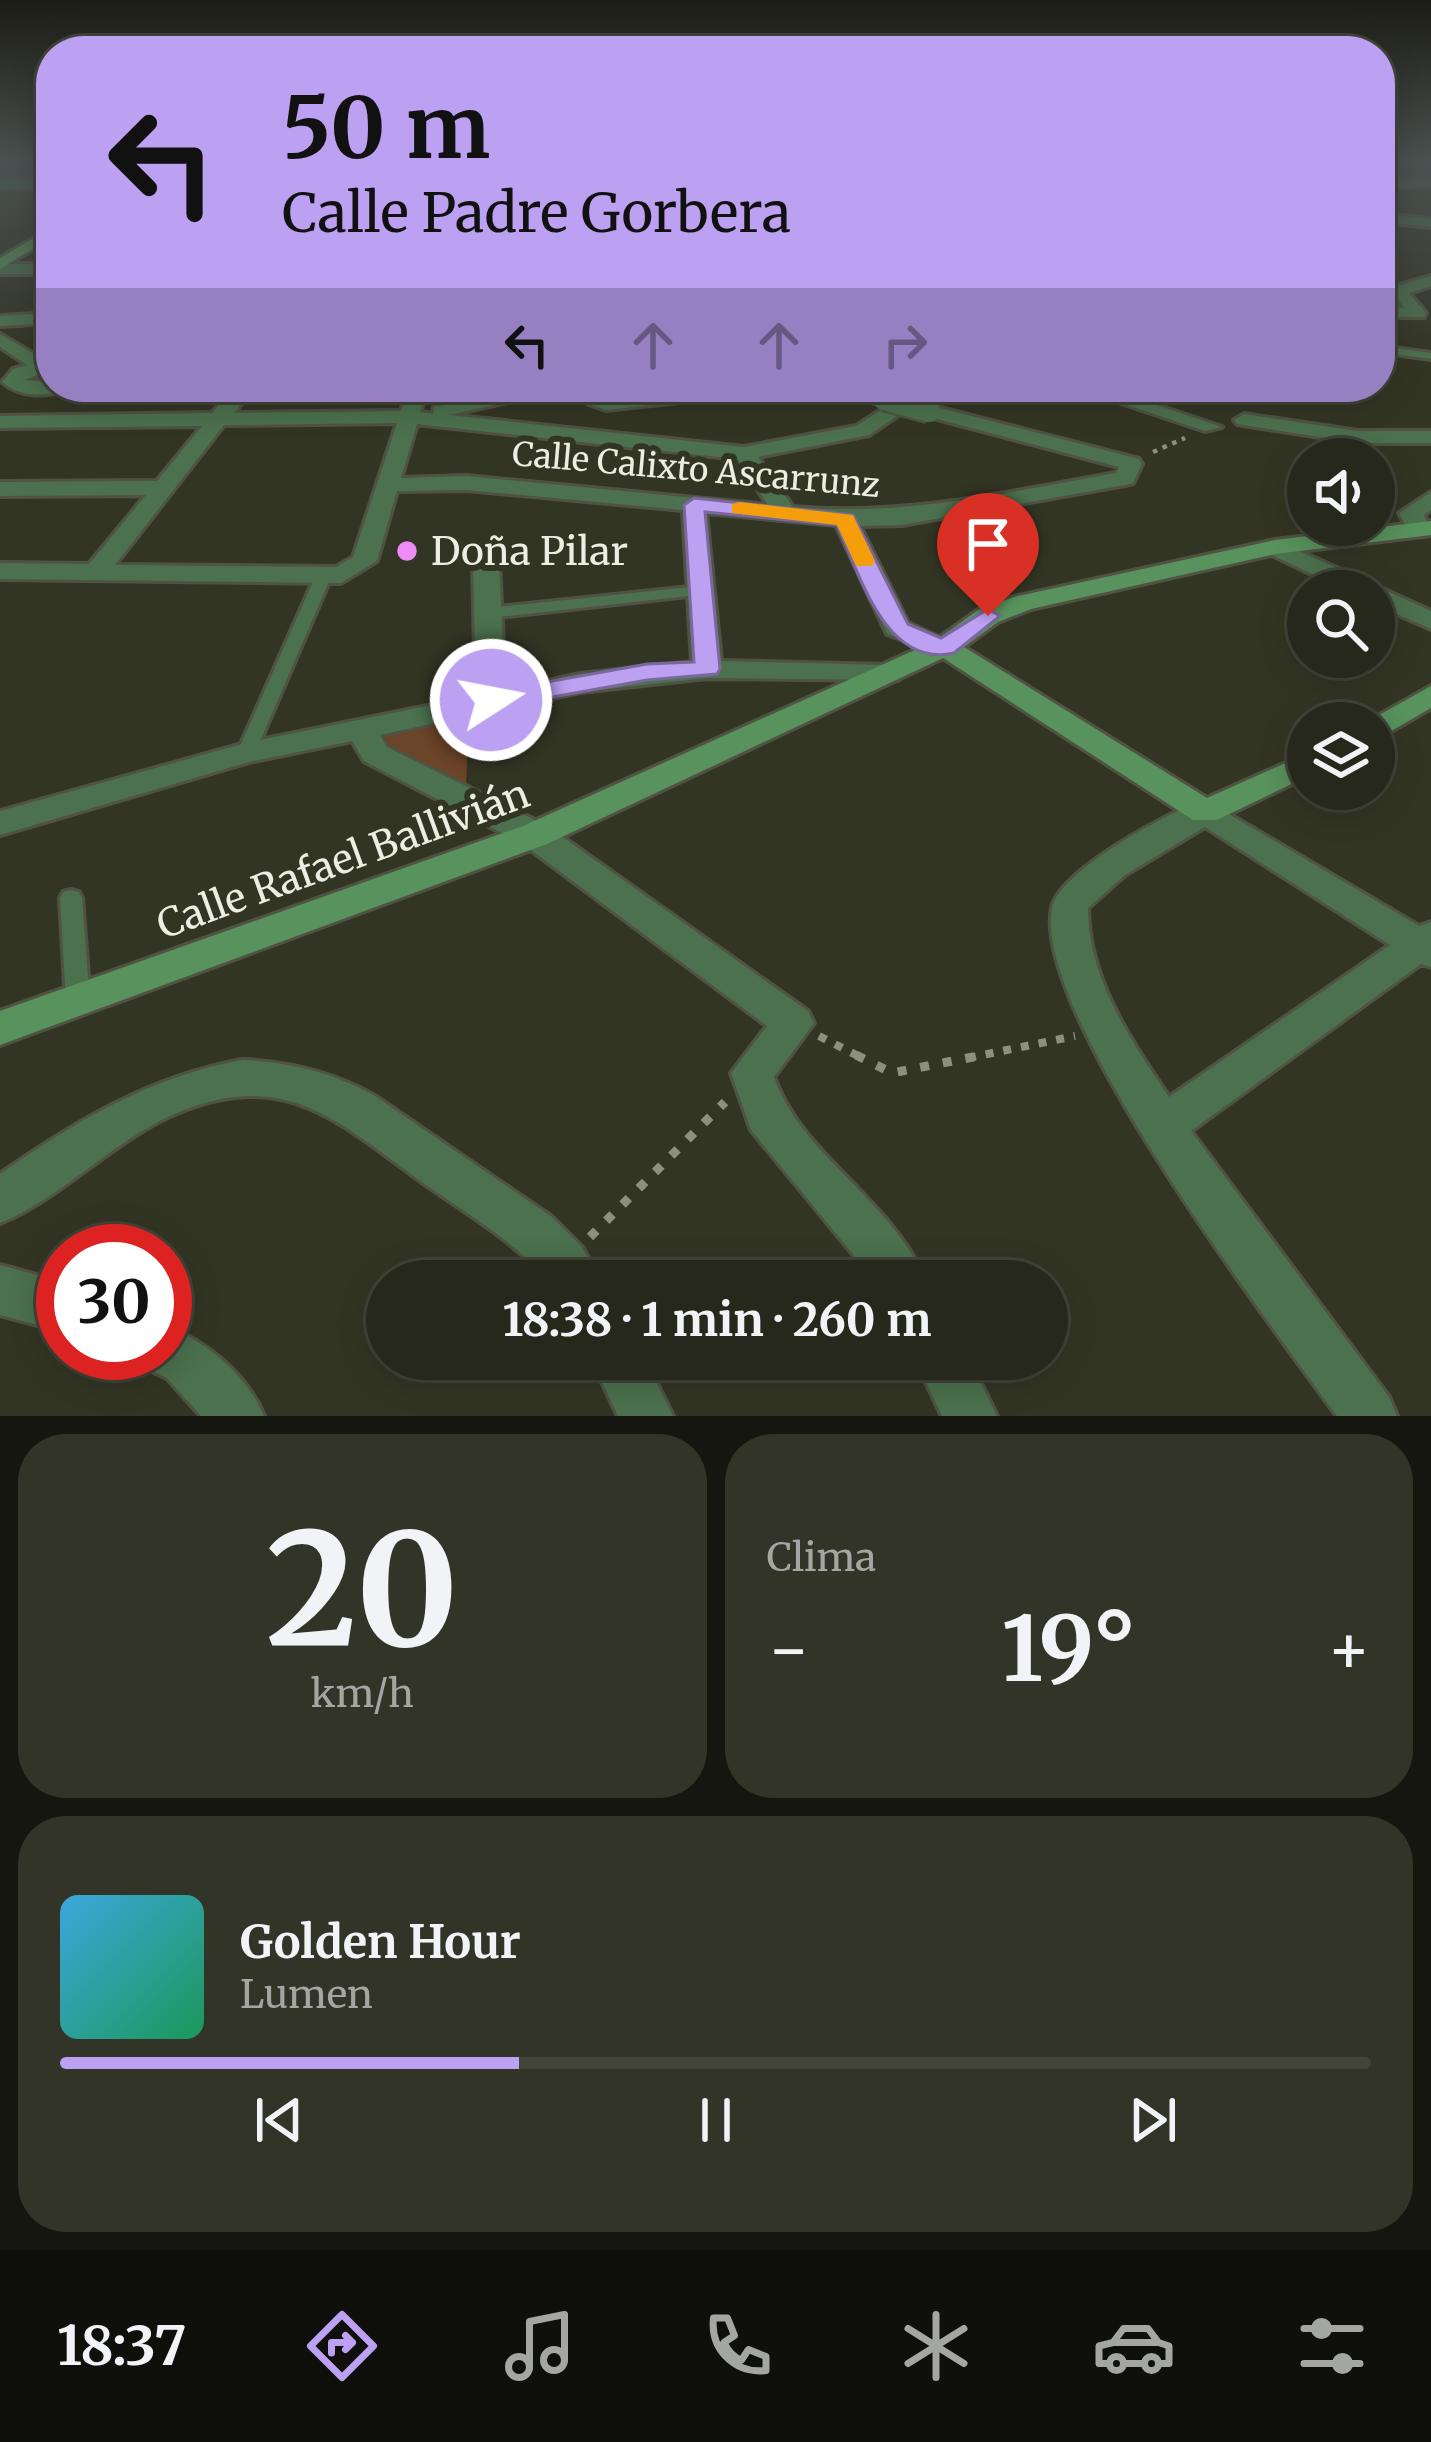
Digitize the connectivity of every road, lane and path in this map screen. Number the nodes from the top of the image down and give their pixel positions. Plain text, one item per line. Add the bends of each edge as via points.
1 (1413, 239) dead end
2 (1431, 239) edge
3 (36, 242) edge
4 (0, 266) edge
5 (36, 267) edge
6 (1431, 281) edge
7 (1395, 312) edge
8 (36, 319) edge
9 (0, 321) edge
10 (0, 339) edge
11 (1395, 351) edge
12 (1431, 356) edge
13 (36, 359) edge
14 (36, 370) edge
15 (36, 388) edge
16 (36, 398) edge
17 (232, 402) edge
18 (412, 402) edge
19 (486, 402) edge
20 (595, 402) edge
21 (646, 402) edge
22 (895, 402) edge
23 (907, 402) edge
24 (1132, 402) edge
25 (407, 417) junction
26 (218, 420) junction
27 (1244, 420) dead end
28 (1, 422) edge
29 (1213, 427) dead end
30 (1431, 437) edge
31 (743, 453) junction
32 (388, 485) junction
33 (163, 488) junction
34 (0, 489) edge
35 (1431, 499) edge
36 (694, 505) junction
37 (784, 512) junction
38 (845, 519) junction
39 (1426, 529) edge
40 (1275, 547) junction
41 (486, 560) dead end
42 (1324, 570) edge
43 (0, 571) edge
44 (97, 571) junction
45 (332, 576) junction
46 (700, 591) junction
47 (1395, 604) edge
48 (489, 614) junction
49 (1431, 621) edge
50 (945, 647) junction
51 (707, 669) junction
52 (888, 674) junction
53 (1431, 695) edge
54 (491, 700) junction
55 (1395, 718) edge
56 (361, 729) junction
57 (246, 753) junction
58 (1287, 773) edge
59 (1205, 812) junction
60 (0, 823) edge
61 (535, 835) junction
62 (71, 898) dead end
63 (1428, 945) edge
64 (77, 1002) junction
65 (794, 1023) junction
66 (0, 1028) edge
67 (1106, 1030) junction
68 (752, 1073) junction
69 (1160, 1128) junction
70 (0, 1201) edge
71 (558, 1260) edge
72 (581, 1260) edge
73 (890, 1260) edge
74 (0, 1290) edge
75 (36, 1299) edge
76 (192, 1368) edge
77 (627, 1380) edge
78 (951, 1380) edge
79 (237, 1416) edge
80 (646, 1416) edge
81 (970, 1416) edge
82 (1370, 1416) edge

1 - 2 street
3 - 4 street
4 - 5 street
6 - 7 street via 1401,293 1418,313
8 - 9 street
10 - 13 street
11 - 12 lane
14 - 15 street via 12,382
16 - 28 street
17 - 26 street
18 - 25 street
19 - 25 street
20 - 21 lane
22 - 38 street, Calle Calixto Ascarrunz, bridge via 1131,464 1125,478 902,518
23 - 31 street via 862,431
24 - 29 street
25 - 26 street
25 - 31 street
25 - 32 street
26 - 28 street
26 - 33 street
27 - 30 street
31 - 37 street
32 - 36 street, Calle Calixto Ascarrunz via 467,483
32 - 45 street via 364,561
33 - 34 street
33 - 44 street
35 - 39 street, Calle Rafael Ballivián via 1411,513
36 - 37 street, Calle Calixto Ascarrunz
36 - 46 street
37 - 38 street, Calle Calixto Ascarrunz
38 - 50 street via 897,628
39 - 40 street, Calle Rafael Ballivián
40 - 42 street
40 - 50 street, Calle Rafael Ballivián via 1023,603
41 - 48 street
43 - 44 street
44 - 45 street
45 - 57 lane
46 - 48 lane
46 - 51 street
47 - 49 street
48 - 54 street
50 - 52 street, Calle Rafael Ballivián
50 - 59 street
51 - 52 street
51 - 54 street
52 - 61 street, Calle Rafael Ballivián
53 - 55 street
54 - 56 street
56 - 57 street
56 - 61 street via 375,754
57 - 60 street
58 - 59 street
59 - 63 street
59 - 67 street via 1087,885 1068,908 1083,982
61 - 64 street, Calle Rafael Ballivián
61 - 65 street
62 - 64 lane
63 - 69 street
64 - 66 street, Calle Rafael Ballivián
65 - 67 path via 892,1073
65 - 68 street
67 - 69 street
68 - 72 path
68 - 73 street via 766,1116
69 - 82 street
70 - 71 street via 183,1090 227,1078 281,1079 332,1095 492,1202
74 - 75 street
76 - 79 street
77 - 80 street
78 - 81 street

